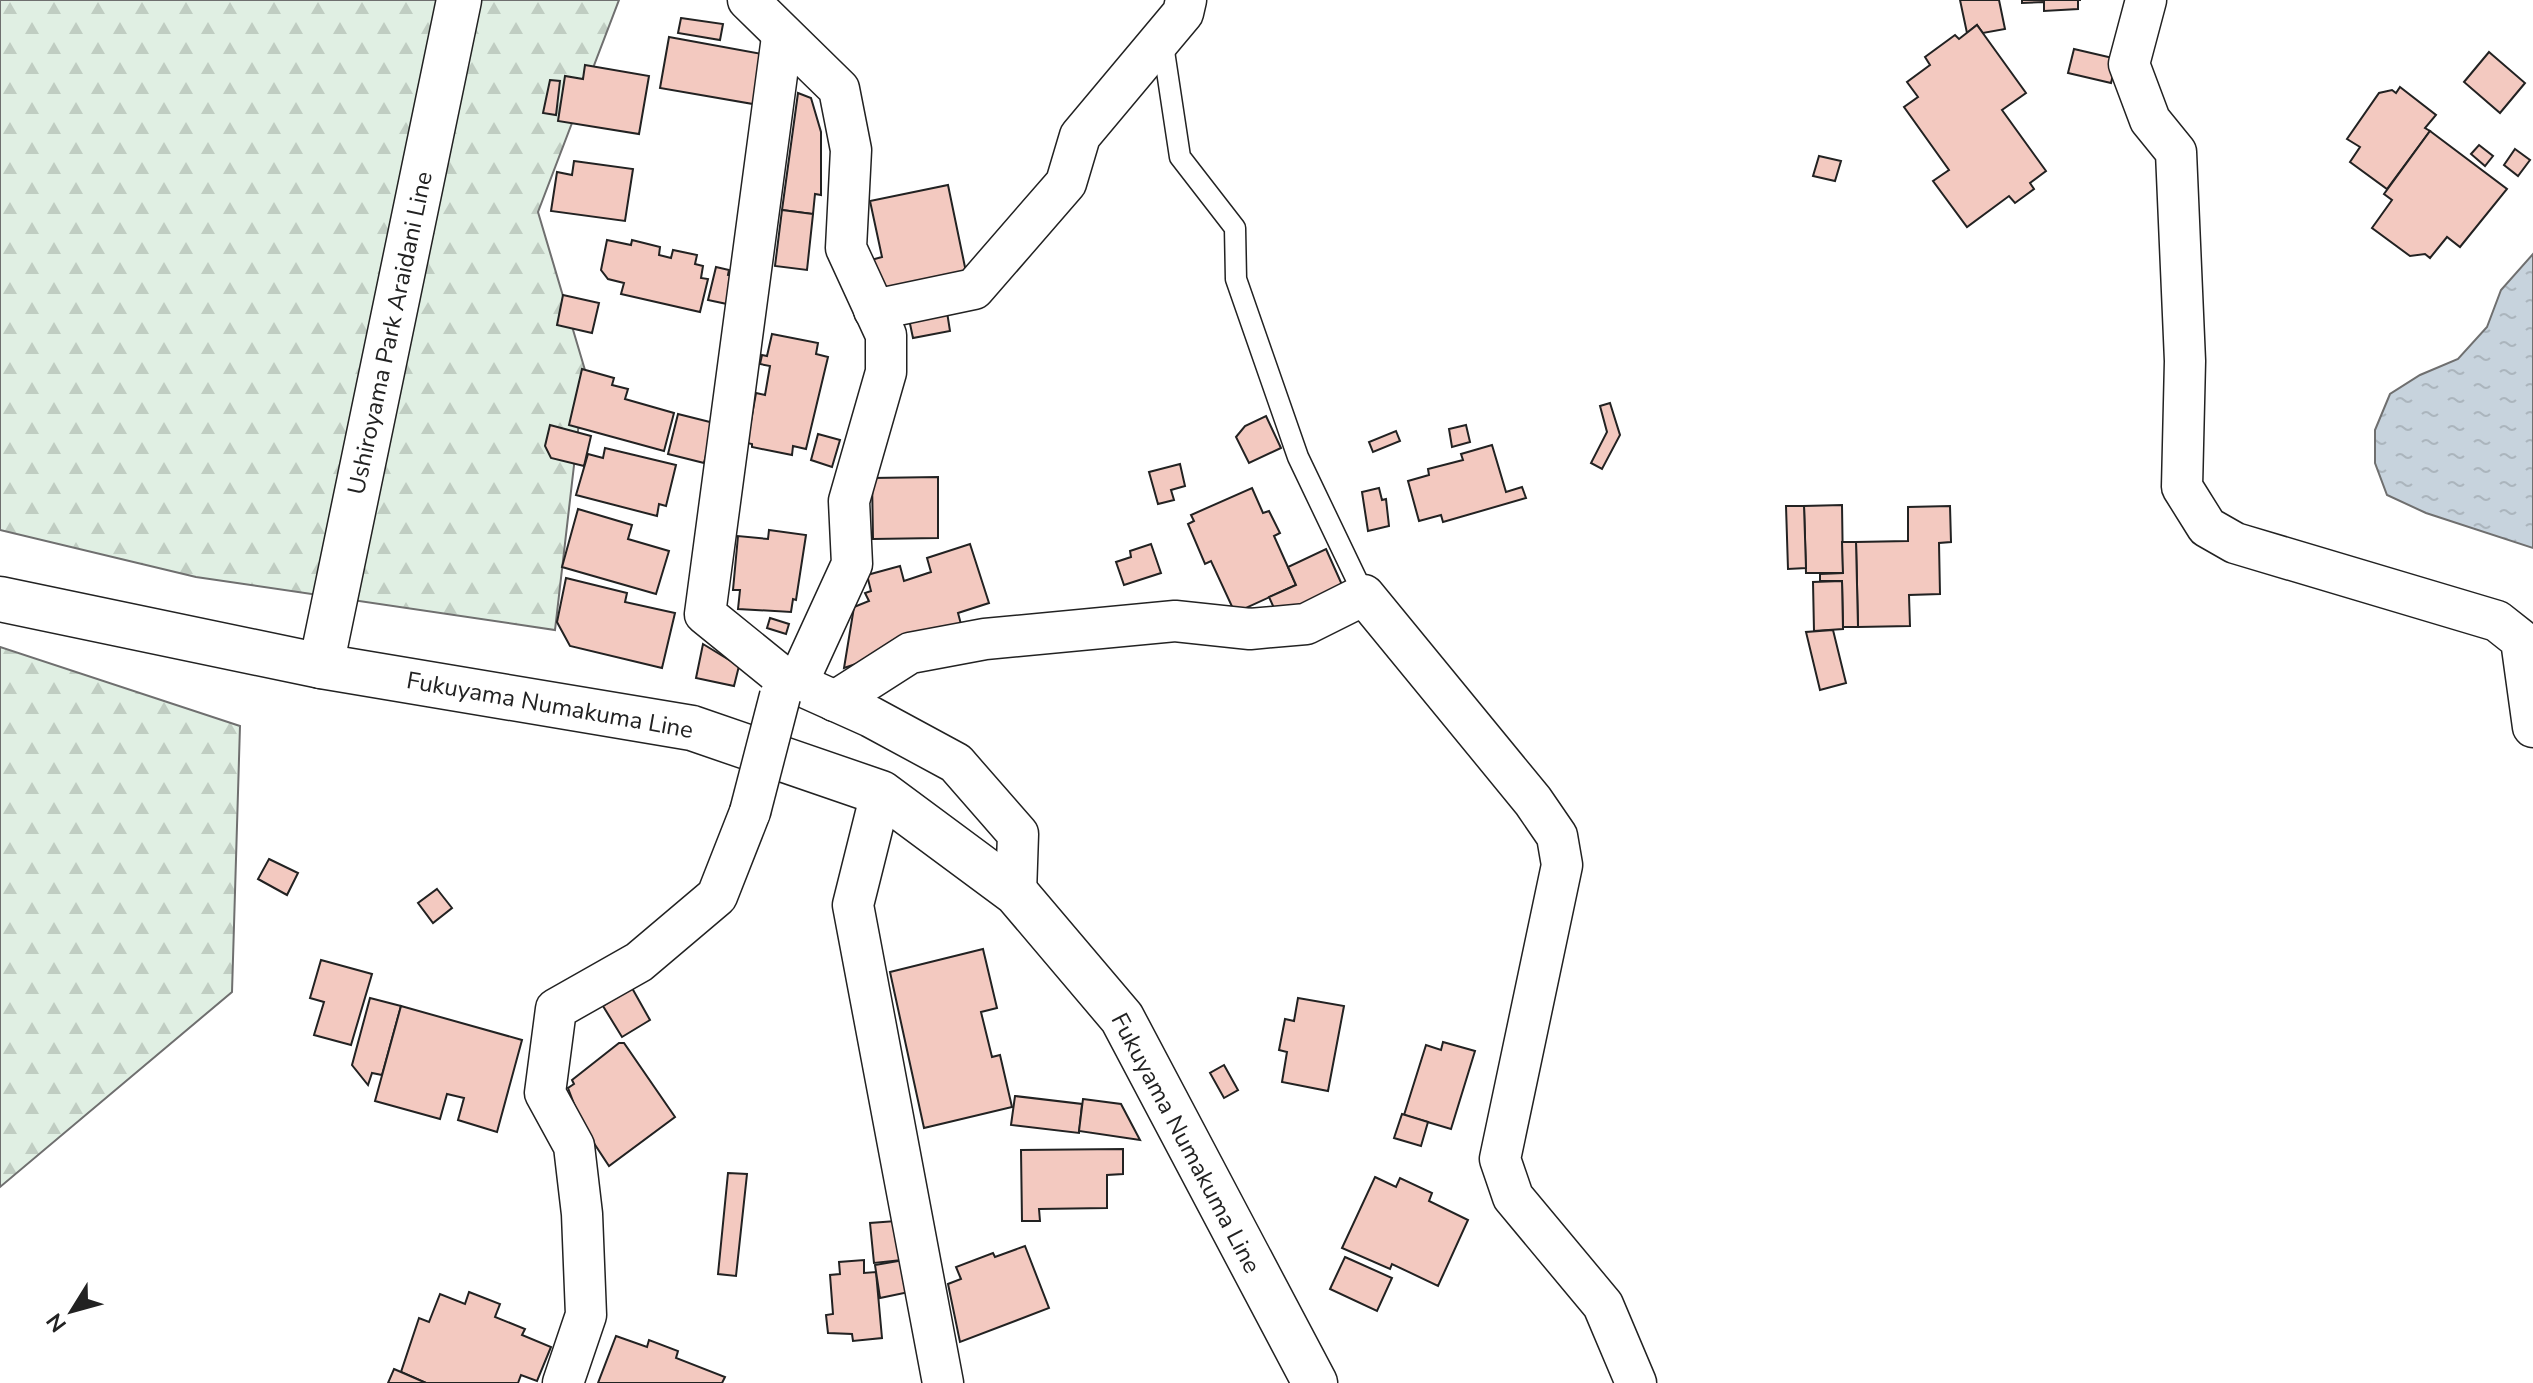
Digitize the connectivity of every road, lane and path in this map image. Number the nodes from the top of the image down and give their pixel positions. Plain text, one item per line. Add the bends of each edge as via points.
1 (459, 0) edge
2 (748, 0) edge
3 (1186, 0) edge
4 (2146, 0) edge
5 (782, 37) junction
6 (1162, 38) junction
7 (874, 310) junction
8 (1364, 595) junction
9 (0, 599) edge
10 (321, 666) junction
11 (787, 686) junction
12 (835, 701) junction
13 (2533, 727) edge
14 (881, 793) junction
15 (1016, 893) junction
16 (563, 1383) edge
17 (943, 1383) edge
18 (1315, 1383) edge
19 (1636, 1383) edge

1 - 10 main road, Ushiroyama Park Araidani Line
2 - 5 street
3 - 6 street via 1183,13
4 - 13 street via 2129,64 2150,120 2176,152 2185,361 2182,487 2207,527 2235,543 2497,621 2521,640
5 - 7 street via 839,89 851,150 846,248
5 - 11 street via 705,614
6 - 7 street via 1080,136 1066,183 974,289
6 - 8 lane via 1180,157 1235,228 1236,279 1298,457
7 - 11 street via 886,335 886,372 849,501 852,564
8 - 12 street via 1306,624 1250,629 1175,621 985,639 910,653
8 - 19 street via 1557,836 1562,865 1500,1159 1513,1197 1603,1305
9 - 10 main road, Fukuyama Numakuma Line
10 - 14 main road, Fukuyama Numakuma Line via 692,728
11 - 12 street
11 - 16 street, bridge via 750,812 717,896 639,962 556,1009 545,1093 574,1146 586,1315
12 - 15 street via 956,763 1018,834
14 - 15 main road, Fukuyama Numakuma Line
14 - 17 street via 853,905
15 - 18 main road, Fukuyama Numakuma Line via 1122,1018

